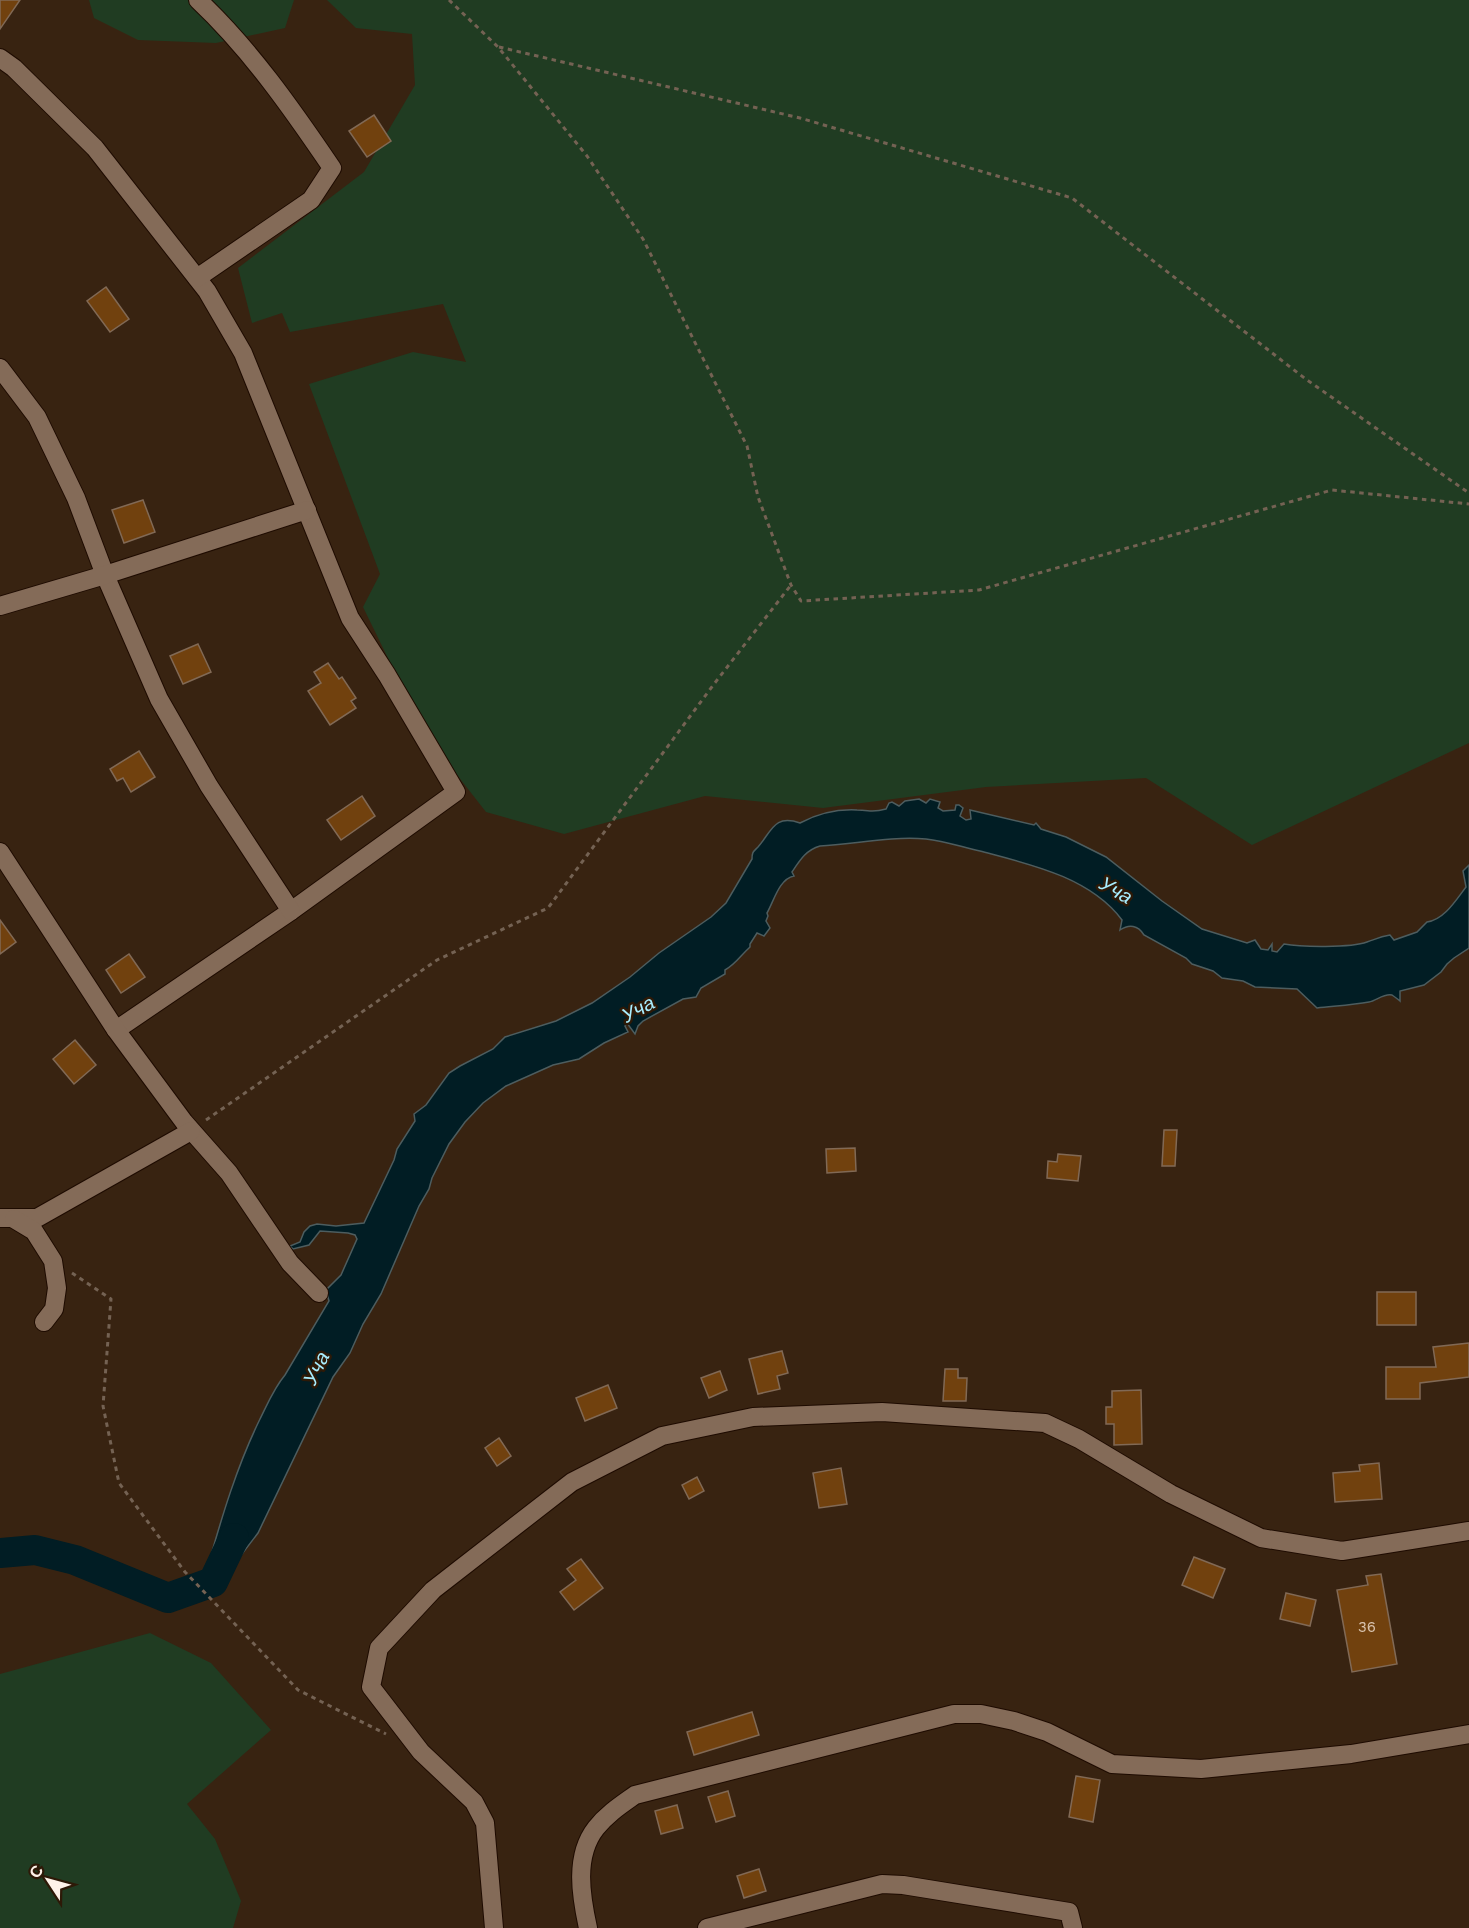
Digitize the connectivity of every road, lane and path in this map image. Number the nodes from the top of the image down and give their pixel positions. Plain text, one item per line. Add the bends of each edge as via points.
1 (198, 0) edge
2 (449, 0) edge
3 (498, 46) junction
4 (0, 58) edge
5 (197, 278) junction
6 (0, 368) edge
7 (1469, 493) edge
8 (1469, 504) edge
9 (307, 510) junction
10 (105, 575) junction
11 (791, 585) junction
12 (0, 606) edge
13 (0, 852) edge
14 (291, 911) junction
15 (116, 1030) junction
16 (191, 1131) junction
17 (7, 1219) edge
18 (53, 1261) junction
19 (319, 1293) dead end
20 (44, 1322) dead end
21 (1469, 1532) edge
22 (1469, 1734) edge
23 (390, 1736) dead end
24 (494, 1928) edge
25 (588, 1928) edge
26 (707, 1928) edge
27 (1073, 1928) edge

1 - 5 street via 280,92 332,168 311,200
2 - 3 path
3 - 7 path via 800,118 1072,198 1307,380
3 - 11 path via 587,156 643,238 747,446 758,496
4 - 5 street via 95,148
5 - 9 street via 243,353
6 - 10 street via 38,417 76,498
8 - 11 path via 1332,490 979,590 801,601
9 - 10 street
9 - 14 street via 351,618 456,792
10 - 12 street
10 - 14 street via 159,699 209,786
11 - 16 path via 548,908 437,960
13 - 15 street
14 - 15 street
15 - 16 street
16 - 17 street via 37,1218
16 - 19 street via 229,1173 290,1263
17 - 18 street via 34,1231
18 - 20 street via 57,1288 54,1310
18 - 23 path via 111,1299 103,1406 118,1483 185,1572 298,1690
21 - 24 street via 1342,1551 1261,1538 1171,1494 1045,1423 882,1412 753,1417 662,1436 572,1482 433,1590 378,1648 371,1687 421,1752 474,1802 485,1823
22 - 25 street via 1351,1754 1201,1769 1112,1764 1047,1732 1014,1721 981,1714 954,1714 635,1795 594,1829 586,1849 581,1894
26 - 27 street via 882,1884 1069,1912

